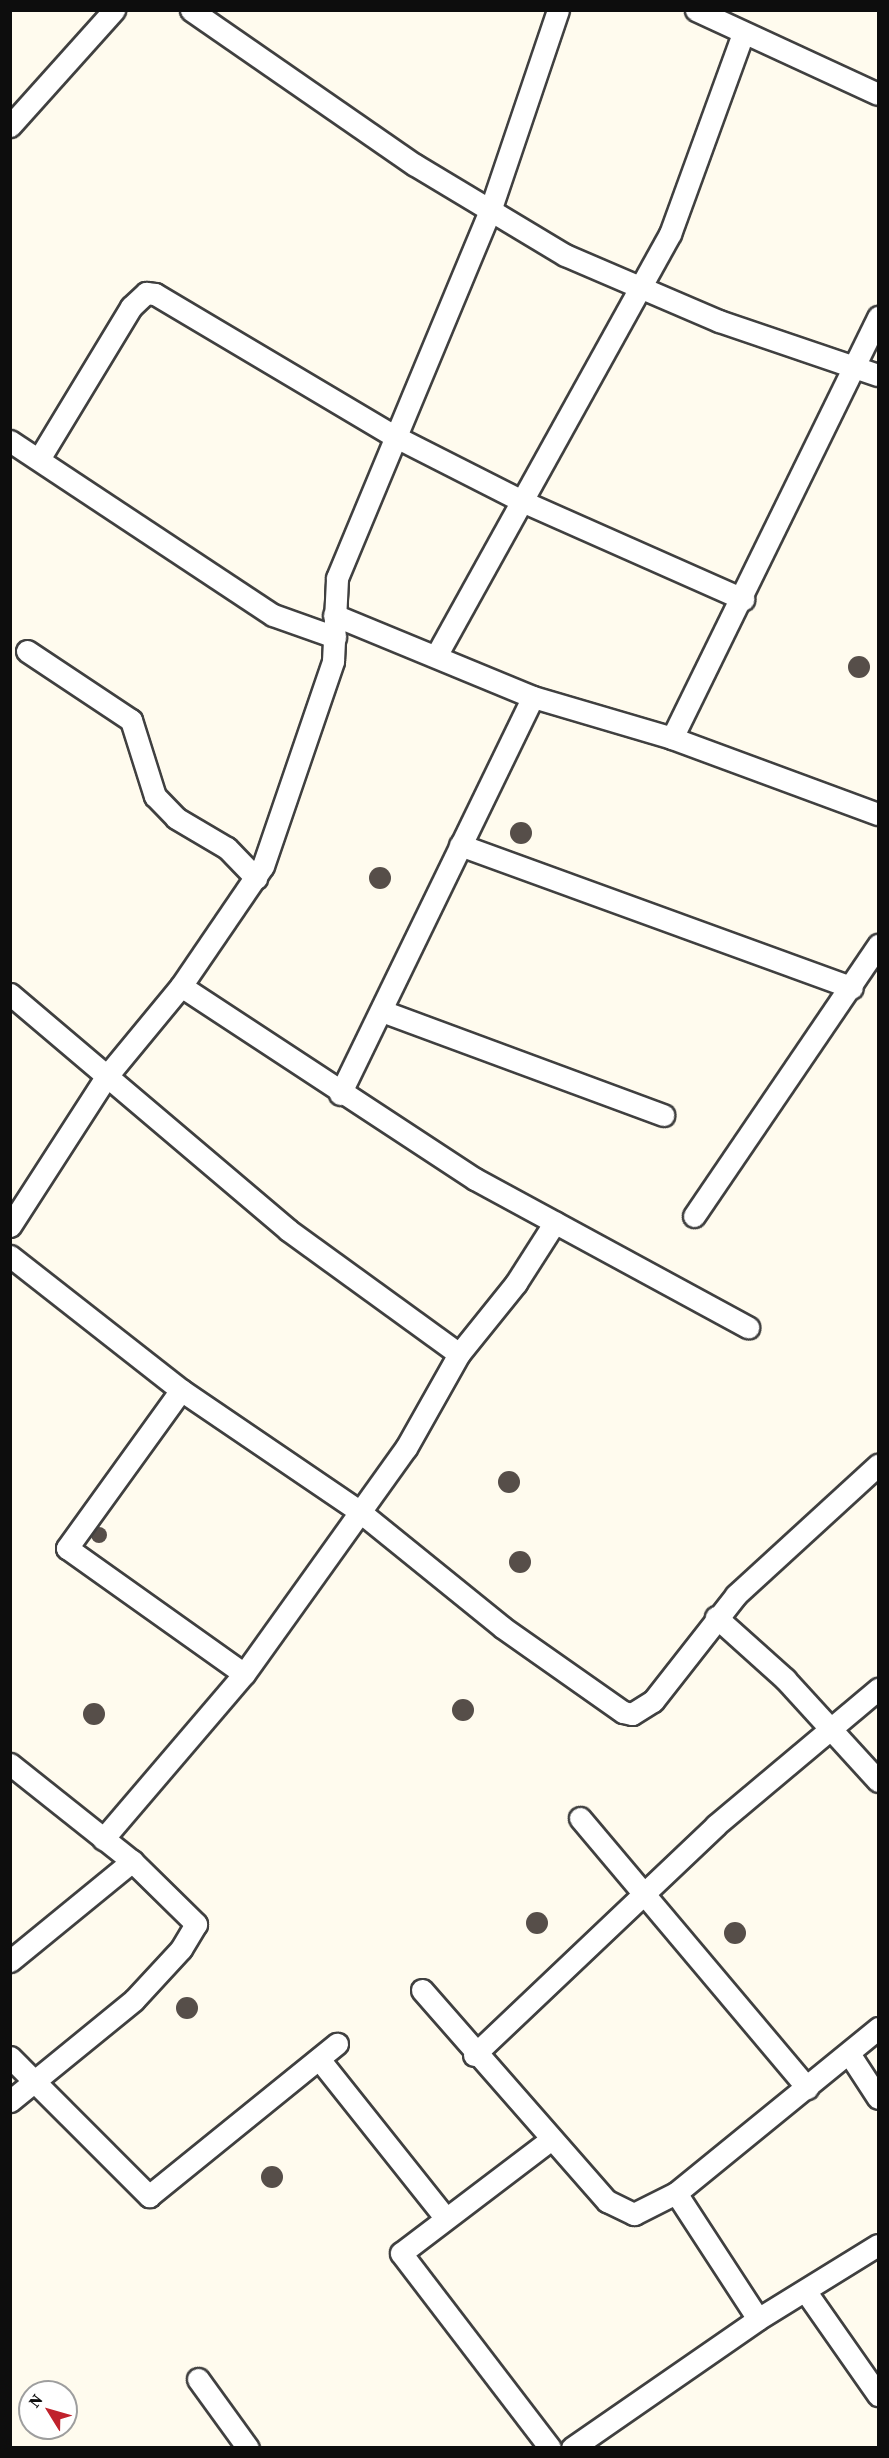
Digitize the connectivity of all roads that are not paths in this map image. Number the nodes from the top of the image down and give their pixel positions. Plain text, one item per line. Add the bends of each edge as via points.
1 (114, 10) edge
2 (191, 10) edge
3 (558, 10) edge
4 (696, 10) edge
5 (743, 33) junction
6 (879, 94) edge
7 (10, 126) edge
8 (490, 211) junction
9 (642, 291) junction
10 (879, 317) edge
11 (855, 364) junction
12 (879, 375) edge
13 (394, 436) junction
14 (10, 441) edge
15 (39, 459) junction
16 (524, 502) junction
17 (743, 599) junction
18 (334, 615) junction
19 (335, 637) junction
20 (27, 651) dead end
21 (436, 656) junction
22 (533, 697) junction
23 (672, 738) junction
24 (879, 814) edge
25 (460, 845) junction
26 (256, 878) junction
27 (879, 945) edge
28 (182, 986) junction
29 (852, 988) junction
30 (10, 994) edge
31 (382, 1011) junction
32 (106, 1077) junction
33 (340, 1094) junction
34 (663, 1115) dead end
35 (694, 1216) dead end
36 (555, 1222) junction
37 (10, 1226) edge
38 (10, 1256) edge
39 (748, 1327) dead end
40 (459, 1353) junction
41 (181, 1390) junction
42 (879, 1465) edge
43 (359, 1511) junction
44 (716, 1617) junction
45 (244, 1674) junction
46 (879, 1689) edge
47 (832, 1731) junction
48 (10, 1764) edge
49 (879, 1781) edge
50 (580, 1818) dead end
51 (103, 1839) junction
52 (132, 1861) junction
53 (643, 1891) junction
54 (10, 1961) edge
55 (422, 1990) dead end
56 (879, 2028) edge
57 (337, 2044) dead end
58 (474, 2055) junction
59 (850, 2055) junction
60 (10, 2057) edge
61 (319, 2059) junction
62 (33, 2083) junction
63 (807, 2088) junction
64 (879, 2098) edge
65 (10, 2101) edge
66 (550, 2140) junction
67 (676, 2193) junction
68 (444, 2216) junction
69 (879, 2245) edge
70 (806, 2292) junction
71 (758, 2319) junction
72 (198, 2379) dead end
73 (879, 2396) edge
74 (248, 2448) edge
75 (550, 2448) edge
76 (572, 2448) edge

1 - 7 street
2 - 8 street
3 - 8 street
4 - 5 street
5 - 6 street
5 - 9 street via 691,189
8 - 9 street
8 - 13 street
9 - 11 street
9 - 16 street
10 - 11 street
11 - 12 street
11 - 17 street
13 - 15 street via 165,296 146,293 131,307
13 - 16 street
13 - 18 street via 337,578
14 - 15 street
15 - 19 street via 273,615
16 - 17 street
16 - 21 street
17 - 23 street
18 - 19 street
18 - 21 street
19 - 26 street via 326,683
20 - 26 street via 131,720 155,796 176,818 227,848
21 - 22 street
22 - 23 street
22 - 25 street
23 - 24 street
25 - 29 street
25 - 31 street
26 - 28 street
27 - 29 street
28 - 32 street
28 - 33 street
29 - 35 street
30 - 32 street
31 - 33 street
31 - 34 street
32 - 37 street
32 - 40 street via 288,1230
33 - 36 street
36 - 39 street
36 - 40 street via 516,1284
38 - 41 street
40 - 43 street via 406,1448
41 - 43 street
41 - 45 street via 67,1548
42 - 44 street via 828,1506
43 - 44 street via 502,1627 623,1712 632,1714 653,1701
43 - 45 street
44 - 47 street via 770,1664
45 - 51 street
46 - 47 street
47 - 49 street
47 - 53 street
48 - 51 street
50 - 53 street
51 - 52 street
52 - 54 street
52 - 62 street via 195,1918 195,1930 134,2000
53 - 58 street
53 - 63 street
55 - 58 street
56 - 59 street
57 - 61 street
58 - 66 street
59 - 63 street
59 - 64 street
60 - 62 street
61 - 62 street via 149,2196
61 - 68 street
62 - 65 street
63 - 67 street
66 - 67 street via 620,2211 634,2214
66 - 68 street
67 - 71 street
68 - 75 street via 401,2253
69 - 70 street
70 - 71 street
70 - 73 street
71 - 76 street
72 - 74 street

